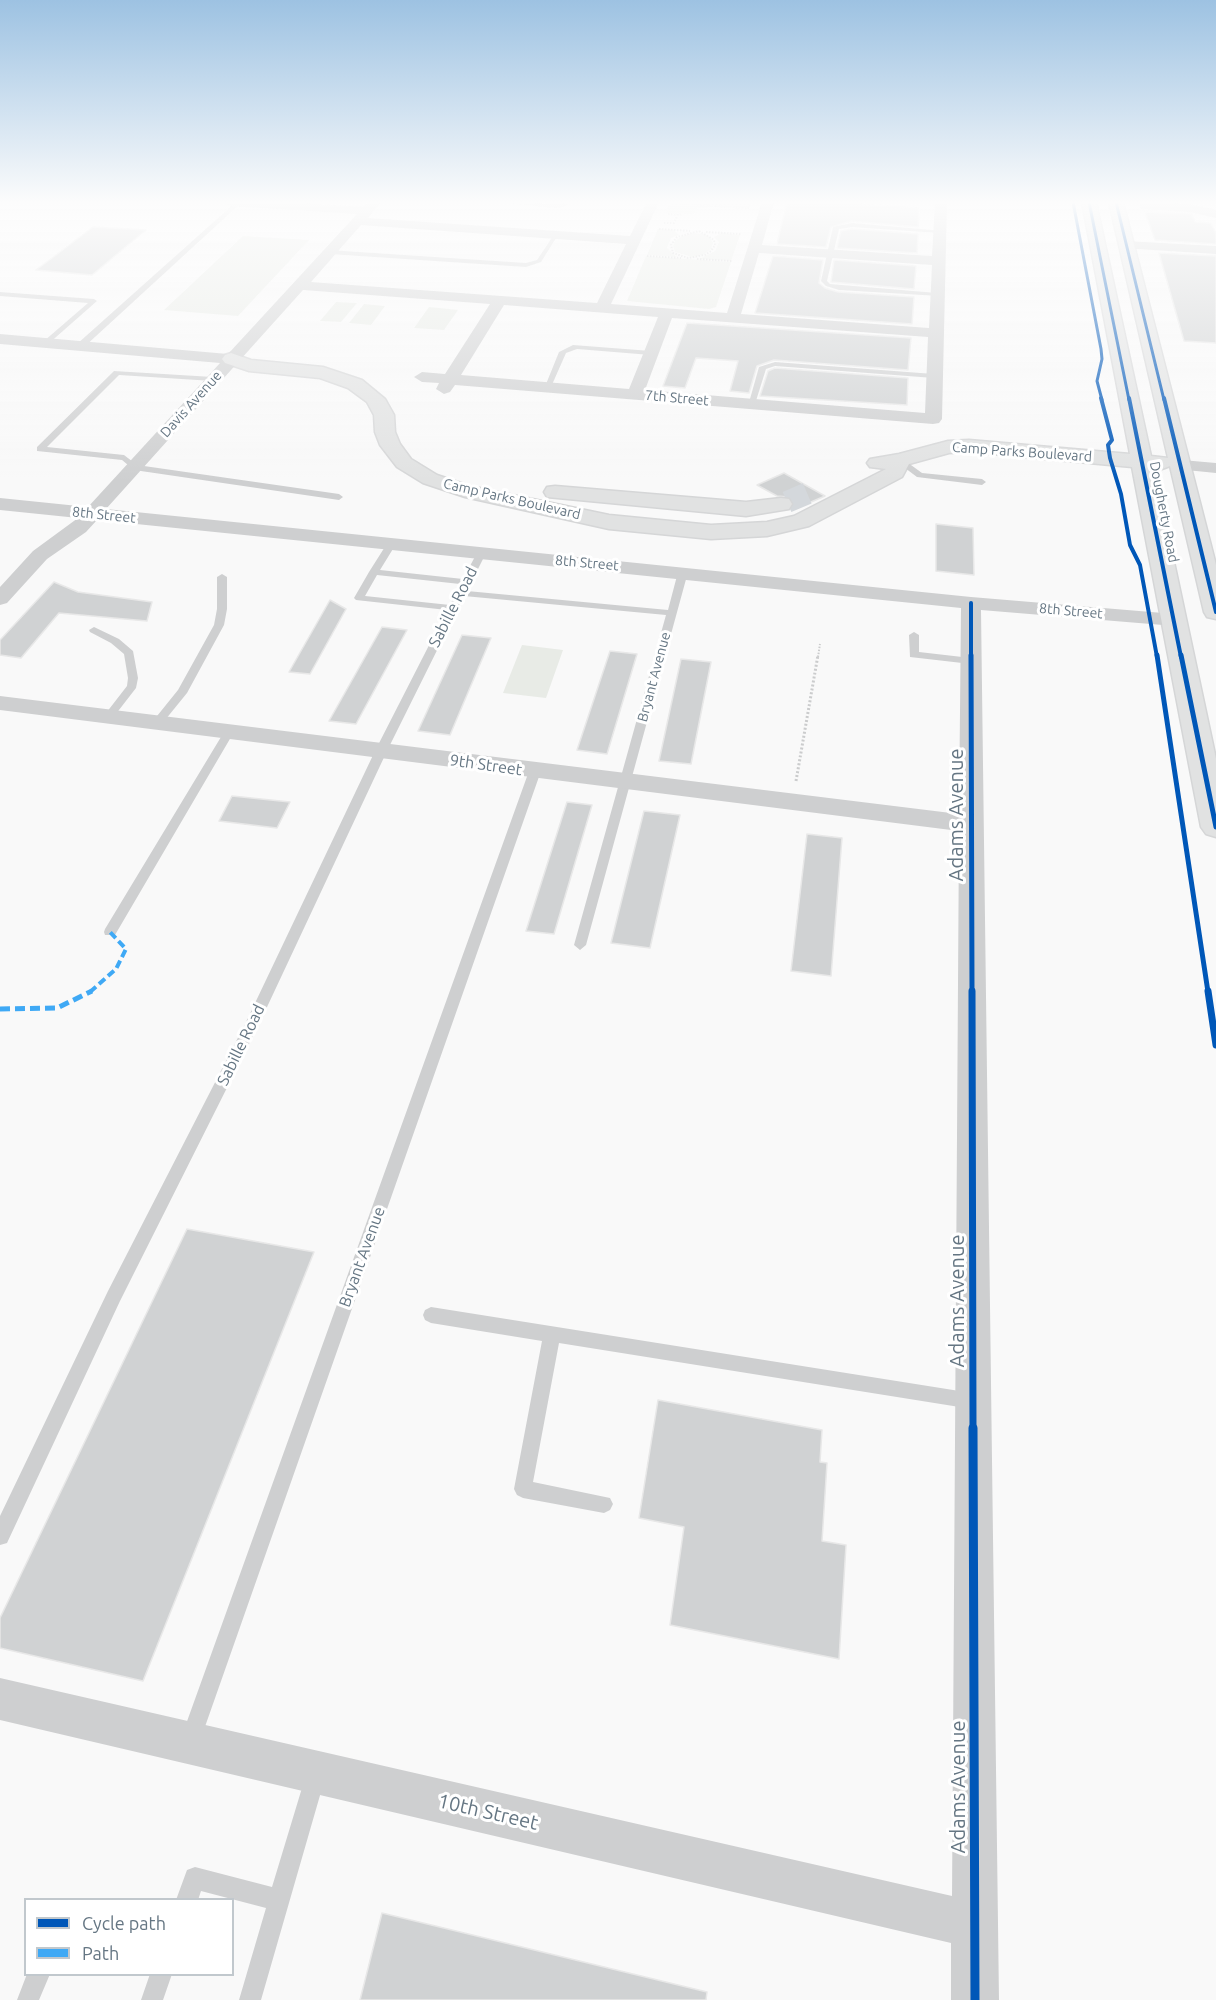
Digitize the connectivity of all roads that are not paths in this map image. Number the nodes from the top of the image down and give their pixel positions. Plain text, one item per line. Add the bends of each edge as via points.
1 (18, 295) edge
2 (137, 295) edge
3 (290, 295) edge
4 (437, 295) edge
5 (608, 295) edge
6 (740, 295) edge
7 (938, 295) edge
8 (1108, 295) edge
9 (1139, 295) edge
10 (500, 300) junction
11 (602, 307) junction
12 (667, 312) junction
13 (733, 317) junction
14 (936, 333) junction
15 (0, 339) edge
16 (47, 343) junction
17 (80, 346) junction
18 (651, 353) junction
19 (231, 359) junction
20 (422, 376) dead end
21 (934, 376) junction
22 (213, 379) junction
23 (447, 384) junction
24 (547, 387) junction
25 (635, 394) junction
26 (751, 404) junction
27 (900, 460) junction
28 (1142, 461) junction
29 (1182, 465) junction
30 (134, 467) junction
31 (1216, 468) edge
32 (835, 481) tunnel mouth
33 (982, 482) dead end
34 (339, 497) dead end
35 (787, 502) tunnel mouth
36 (0, 504) edge
37 (93, 514) junction
38 (391, 544) junction
39 (481, 553) junction
40 (374, 572) junction
41 (682, 572) junction
42 (222, 577) dead end
43 (464, 587) junction
44 (0, 599) edge
45 (971, 603) junction
46 (453, 608) junction
47 (1216, 612) edge
48 (671, 613) junction
49 (1175, 620) junction
50 (94, 630) dead end
51 (914, 635) dead end
52 (971, 661) junction
53 (0, 703) edge
54 (1192, 709) junction
55 (108, 717) junction
56 (157, 723) junction
57 (229, 732) junction
58 (1216, 732) edge
59 (381, 751) junction
60 (535, 771) junction
61 (626, 782) junction
62 (972, 825) junction
63 (1216, 828) edge
64 (110, 932) dead end
65 (580, 945) dead end
66 (431, 1315) dead end
67 (552, 1334) junction
68 (974, 1402) junction
69 (604, 1504) dead end
70 (0, 1536) edge
71 (0, 1699) edge
72 (190, 1743) junction
73 (317, 1773) junction
74 (187, 1898) edge
75 (279, 1900) junction
76 (975, 1925) junction
77 (38, 1976) edge
78 (159, 1976) edge
79 (28, 2000) edge
80 (152, 2000) edge
81 (250, 2000) edge
82 (975, 2000) edge

1 - 16 lane via 94,301
2 - 17 lane
3 - 19 street, Davis Avenue
4 - 10 street
5 - 11 street
6 - 13 street
7 - 14 street
8 - 28 main road, Dougherty Road
9 - 29 main road, Dougherty Road
10 - 11 street
10 - 23 street
11 - 12 street
12 - 13 street
12 - 18 street
13 - 14 street
14 - 21 street
15 - 16 street
16 - 17 street
17 - 19 street
18 - 24 lane via 576,347 563,352
18 - 25 street
19 - 22 street, Davis Avenue
19 - 27 main road, Camp Parks Boulevard via 249,365 323,373 355,384 375,399 384,416 390,445 404,463 430,479 465,491 609,522 711,532 767,530 801,521 895,473
19 - 35 main road, Camp Parks Boulevard via 320,364 351,370 370,379 393,394 403,411 410,445 429,462 495,487 746,509
20 - 23 street, 7th Street
21 - 26 lane via 776,364 760,371
21 - 26 street, 7th Street via 933,419
22 - 30 street, Davis Avenue
22 - 30 lane via 117,373 40,449 124,458
23 - 24 street, 7th Street
24 - 25 street, 7th Street
25 - 26 street, 7th Street
27 - 28 main road, Camp Parks Boulevard via 948,447 969,446
27 - 32 main road, Camp Parks Boulevard via 874,463
27 - 33 lane via 928,477
28 - 29 main road, Camp Parks Boulevard
28 - 49 main road, Dougherty Road
29 - 31 street
29 - 47 main road, Dougherty Road
30 - 34 lane
30 - 37 street, Davis Avenue
36 - 37 street, 8th Street
37 - 38 street, 8th Street
37 - 44 street, Davis Avenue via 40,555
38 - 39 street, 8th Street
38 - 40 lane
39 - 41 street, 8th Street
39 - 43 lane, Sabille Road
40 - 43 lane
40 - 46 lane via 359,598
41 - 45 street, 8th Street
41 - 48 lane, Bryant Avenue
42 - 56 lane via 219,625 183,690
43 - 46 lane, Sabille Road
43 - 48 lane
45 - 49 street, 8th Street
45 - 52 street, Adams Avenue
46 - 59 lane, Sabille Road
48 - 61 lane, Bryant Avenue
49 - 54 main road, Dougherty Road
50 - 55 lane via 129,653 132,686
51 - 52 lane via 914,655
52 - 62 street, Adams Avenue
53 - 55 street, 9th Street
54 - 58 main road
54 - 63 main road, Dougherty Road
55 - 56 street, 9th Street
56 - 57 street, 9th Street
57 - 59 street, 9th Street
57 - 64 lane
59 - 60 street, 9th Street
59 - 70 lane, Sabille Road via 253,1022 114,1296
60 - 61 street, 9th Street
60 - 72 lane, Bryant Avenue
61 - 62 street, 9th Street
61 - 65 lane, Bryant Avenue
62 - 68 street, Adams Avenue
66 - 67 lane
67 - 68 lane
67 - 69 lane via 523,1489
68 - 76 street, Adams Avenue
71 - 72 street, 10th Street
72 - 73 street, 10th Street
73 - 75 lane
73 - 76 street, 10th Street
74 - 75 lane via 195,1878
75 - 81 lane
76 - 82 street, Adams Avenue
77 - 79 lane
78 - 80 lane

